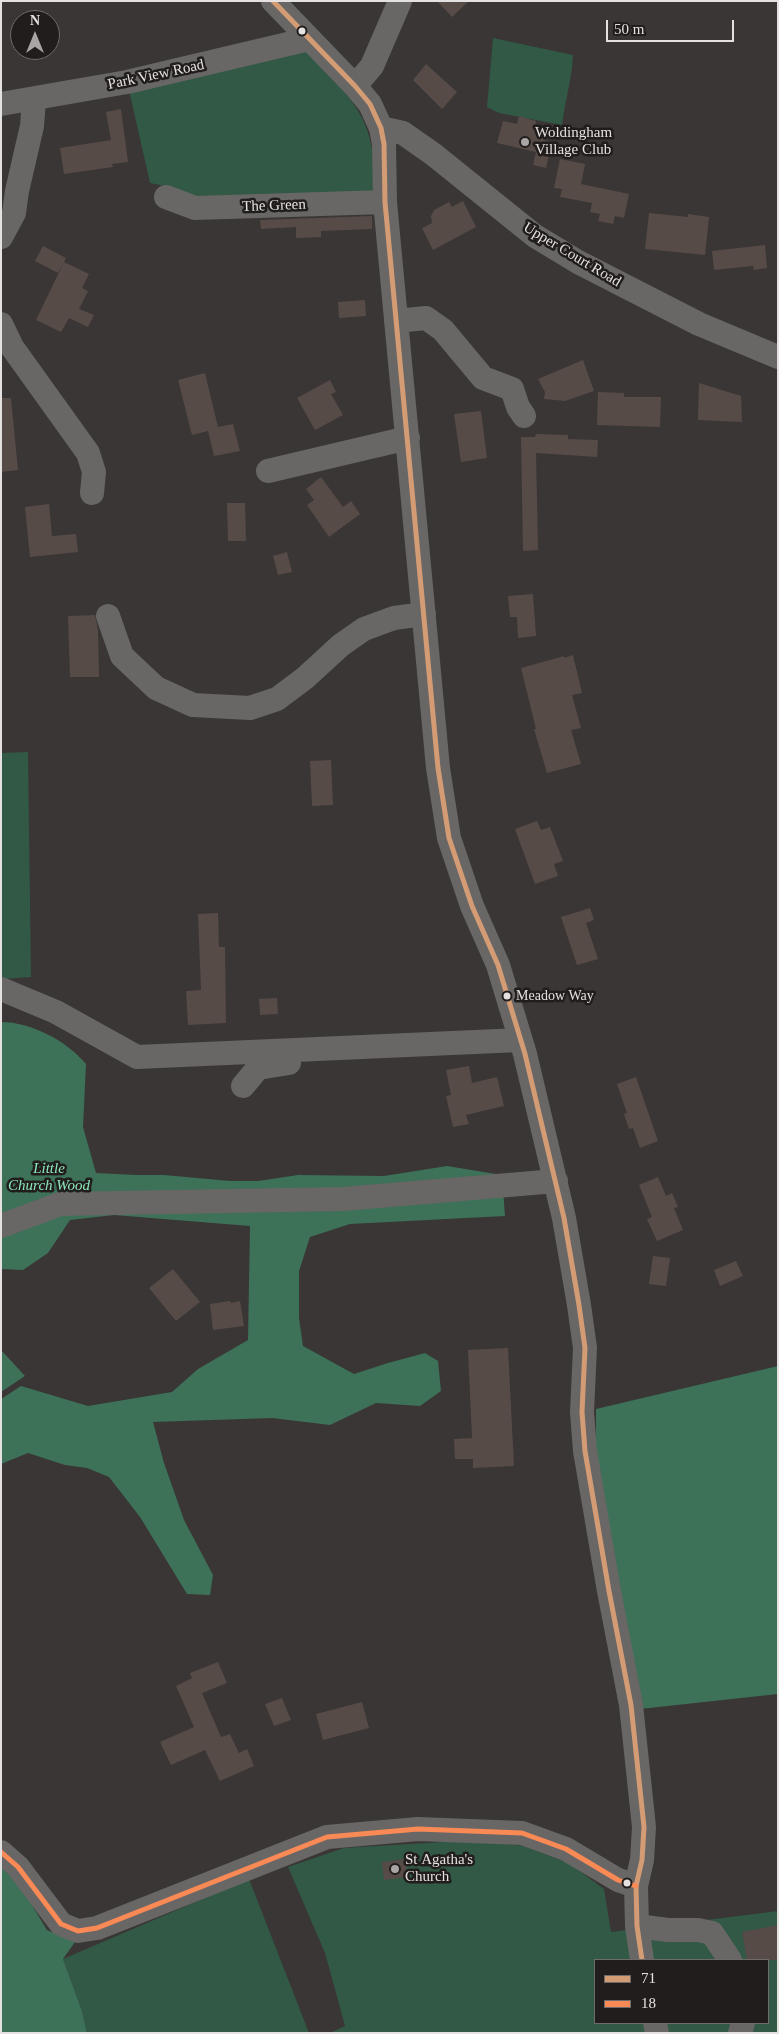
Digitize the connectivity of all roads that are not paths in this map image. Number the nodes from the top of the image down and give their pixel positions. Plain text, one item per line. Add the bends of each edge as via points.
1 (273, 1) edge
2 (400, 1) edge
3 (309, 39) junction
4 (355, 86) junction
5 (34, 99) junction
6 (1, 104) edge
7 (382, 128) junction
8 (166, 197) dead end
9 (384, 202) junction
10 (1, 237) edge
11 (396, 321) junction
12 (1, 324) edge
13 (778, 357) edge
14 (524, 416) dead end
15 (408, 438) junction
16 (268, 471) dead end
17 (92, 492) dead end
18 (424, 614) junction
19 (108, 616) dead end
20 (1, 989) edge
21 (523, 1047) junction
22 (243, 1086) dead end
23 (556, 1181) junction
24 (1, 1226) edge
25 (1, 1852) edge
26 (636, 1886) junction
27 (637, 1926) junction
28 (642, 1959) edge
29 (729, 1959) edge

1 - 3 street
2 - 4 street via 372,66
3 - 4 street
3 - 5 street, Park View Road via 128,82
4 - 7 street via 370,104
5 - 6 street, Park View Road
5 - 10 street via 32,126 14,213
7 - 9 street
7 - 13 street, Upper Court Road via 403,133 535,236 578,262 699,324
8 - 9 street, The Green via 195,208
9 - 11 street
11 - 14 street via 426,318 442,330 483,378 512,389
11 - 15 street
12 - 17 street via 12,347 88,453 94,472
15 - 16 street
15 - 18 street
18 - 19 street via 394,618 364,629 277,699 250,708 193,705 156,688 122,656
18 - 21 street via 438,768 449,838 472,906 498,965
20 - 21 street via 56,1012 137,1058
21 - 22 street via 280,1063 258,1068
21 - 23 street
23 - 24 street via 343,1198 60,1204
23 - 26 street via 585,1348 582,1412 585,1450 631,1705 644,1827
25 - 26 street via 18,1867 61,1924 78,1931 97,1928 327,1836 418,1829 522,1833 566,1849 618,1880
26 - 27 street
27 - 28 street
27 - 29 street via 712,1933

